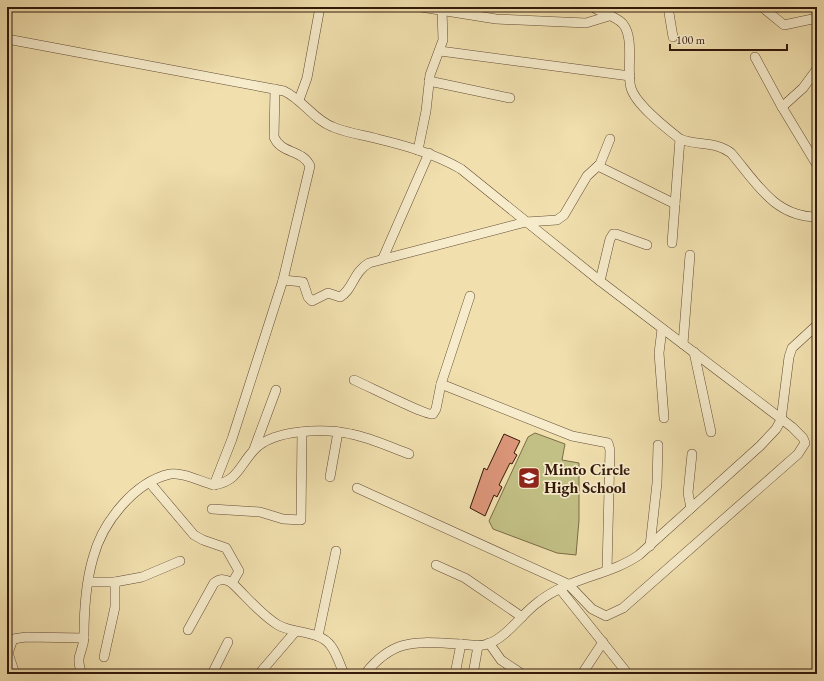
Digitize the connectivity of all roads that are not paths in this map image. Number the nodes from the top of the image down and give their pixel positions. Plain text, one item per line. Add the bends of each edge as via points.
1 (320, 7) edge
2 (421, 7) edge
3 (594, 7) edge
4 (668, 7) edge
5 (762, 7) edge
6 (442, 10) junction
7 (609, 16) junction
8 (817, 18) edge
9 (673, 37) dead end
10 (7, 39) edge
11 (440, 51) junction
12 (755, 57) dead end
13 (817, 69) edge
14 (630, 76) junction
15 (429, 81) junction
16 (275, 89) junction
17 (510, 98) dead end
18 (299, 100) junction
19 (782, 107) junction
20 (610, 139) dead end
21 (680, 139) junction
22 (418, 150) junction
23 (429, 153) junction
24 (817, 165) edge
25 (598, 166) junction
26 (675, 204) junction
27 (817, 218) edge
28 (526, 222) junction
29 (672, 243) dead end
30 (647, 245) dead end
31 (690, 255) dead end
32 (383, 258) junction
33 (283, 280) junction
34 (600, 281) junction
35 (470, 296) dead end
36 (817, 324) edge
37 (662, 329) junction
38 (683, 344) junction
39 (694, 352) junction
40 (354, 380) dead end
41 (441, 384) junction
42 (276, 390) dead end
43 (664, 418) dead end
44 (781, 420) junction
45 (302, 432) junction
46 (338, 432) junction
47 (711, 432) dead end
48 (658, 445) dead end
49 (254, 449) junction
50 (409, 454) dead end
51 (692, 454) dead end
52 (330, 477) dead end
53 (150, 483) junction
54 (214, 485) junction
55 (356, 488) dead end
56 (691, 508) junction
57 (212, 509) dead end
58 (650, 546) junction
59 (336, 551) dead end
60 (180, 561) dead end
61 (436, 565) dead end
62 (607, 570) junction
63 (89, 582) junction
64 (115, 582) junction
65 (232, 583) junction
66 (564, 586) junction
67 (522, 617) junction
68 (188, 630) dead end
69 (295, 632) junction
70 (318, 636) junction
71 (84, 638) junction
72 (228, 642) dead end
73 (603, 642) junction
74 (489, 643) junction
75 (460, 644) junction
76 (478, 646) junction
77 (104, 657) dead end
78 (520, 673) edge
79 (15, 674) edge
80 (82, 674) edge
81 (212, 674) edge
82 (259, 674) edge
83 (344, 674) edge
84 (365, 674) edge
85 (455, 674) edge
86 (473, 674) edge
87 (582, 674) edge
88 (628, 674) edge

1 - 18 street via 307,78
2 - 6 street
3 - 7 street
4 - 9 street
5 - 8 street via 784,25
6 - 7 street via 496,19 586,23
6 - 11 street via 443,33
7 - 14 street via 624,25 627,33
10 - 16 street
11 - 14 street
11 - 15 street
12 - 19 street
13 - 19 street via 803,88
14 - 21 street via 631,87 639,101
15 - 17 street
15 - 22 street
16 - 18 street
16 - 33 street via 276,142 281,148 300,155 310,166
18 - 22 street via 331,127
19 - 24 street
20 - 25 street
21 - 26 street
21 - 27 street via 726,148 774,203 796,216
22 - 23 street
23 - 28 street via 461,169
23 - 32 street
25 - 26 street
25 - 28 street via 587,176 561,218 553,222
26 - 29 street
28 - 32 street
28 - 34 street
30 - 34 street via 613,234
31 - 38 street
32 - 33 street via 363,266 340,298 325,294 312,301 308,298 303,282
33 - 54 street via 232,439
34 - 37 street
35 - 41 street
36 - 44 street via 792,348 788,357
37 - 38 street
37 - 43 street via 659,353
38 - 39 street
39 - 44 street
39 - 47 street
40 - 41 street via 429,415 434,414 436,410
41 - 62 street via 572,436 608,443 610,450
42 - 49 street
44 - 56 street via 760,446
44 - 66 street via 803,438 803,448 623,608 612,615 602,616
45 - 46 street
45 - 49 street via 275,437
45 - 57 street via 301,520 283,519 260,512
46 - 50 street via 359,436
46 - 52 street
48 - 58 street via 657,484
49 - 54 street via 229,481
51 - 56 street via 688,493
53 - 54 street via 178,474
53 - 63 street via 134,493 115,515 93,556
53 - 65 street via 194,535 223,545 228,550 239,571
55 - 66 street
56 - 58 street
58 - 62 street via 633,559
59 - 70 street
60 - 64 street via 142,577
61 - 67 street via 465,578
62 - 66 street
63 - 64 street
63 - 71 street
64 - 77 street via 115,608
65 - 68 street via 220,579 214,583
65 - 69 street via 270,619
66 - 67 street via 537,603
66 - 73 street
67 - 74 street
69 - 70 street
69 - 82 street
70 - 83 street via 331,644
71 - 79 street via 13,639 8,653
71 - 80 street via 78,659
72 - 81 street
73 - 87 street
73 - 88 street
74 - 76 street
74 - 78 street via 501,660
75 - 76 street
75 - 84 street via 404,645 386,652
75 - 85 street
76 - 86 street

